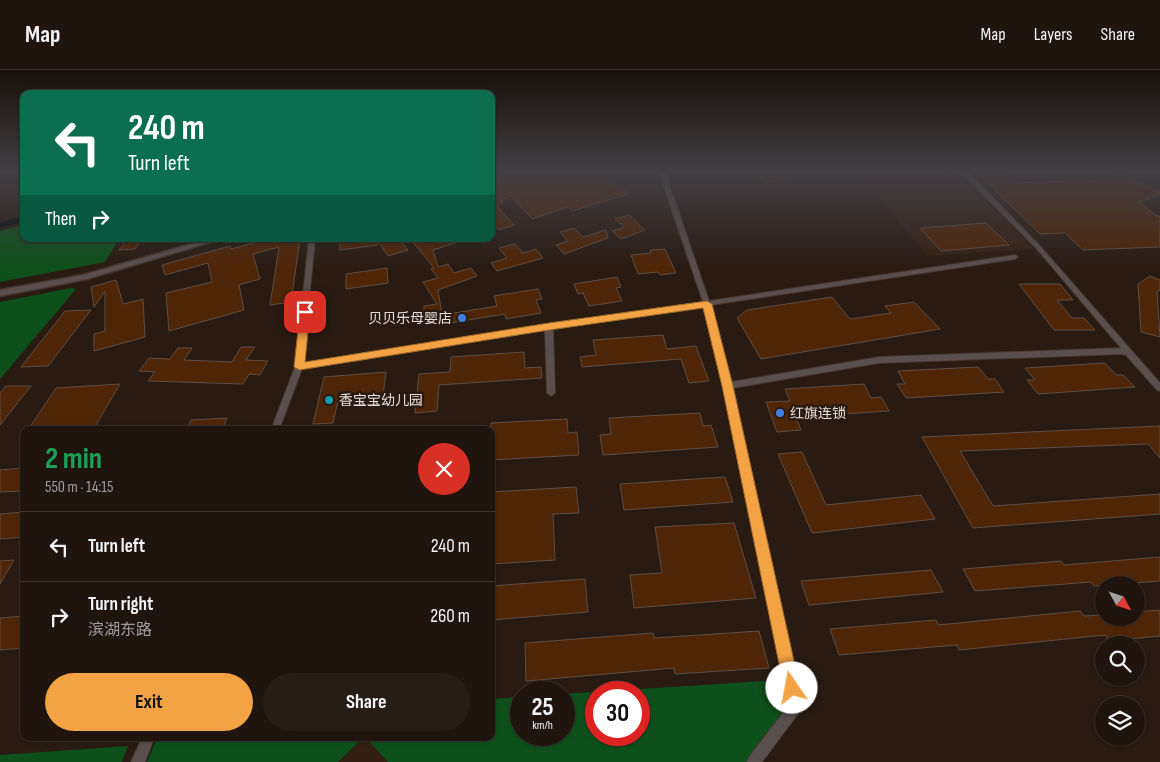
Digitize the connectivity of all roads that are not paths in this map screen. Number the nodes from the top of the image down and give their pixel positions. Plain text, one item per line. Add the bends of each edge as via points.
1 (673, 204) edge
2 (995, 204) edge
3 (206, 242) edge
4 (312, 242) edge
5 (1015, 257) dead end
6 (0, 294) edge
7 (707, 304) junction
8 (549, 327) junction
9 (1129, 354) junction
10 (299, 367) junction
11 (728, 386) junction
12 (1160, 388) edge
13 (552, 393) dead end
14 (277, 426) edge
15 (147, 741) edge
16 (138, 762) edge
17 (754, 762) edge

1 - 7 street
2 - 9 street via 1038,248
3 - 6 street via 84,277
4 - 10 street
5 - 7 street
7 - 8 street
7 - 11 street
8 - 10 street
8 - 13 street
9 - 11 street via 1121,351 879,360
9 - 12 street
10 - 14 street
11 - 17 street via 796,707
15 - 16 street

